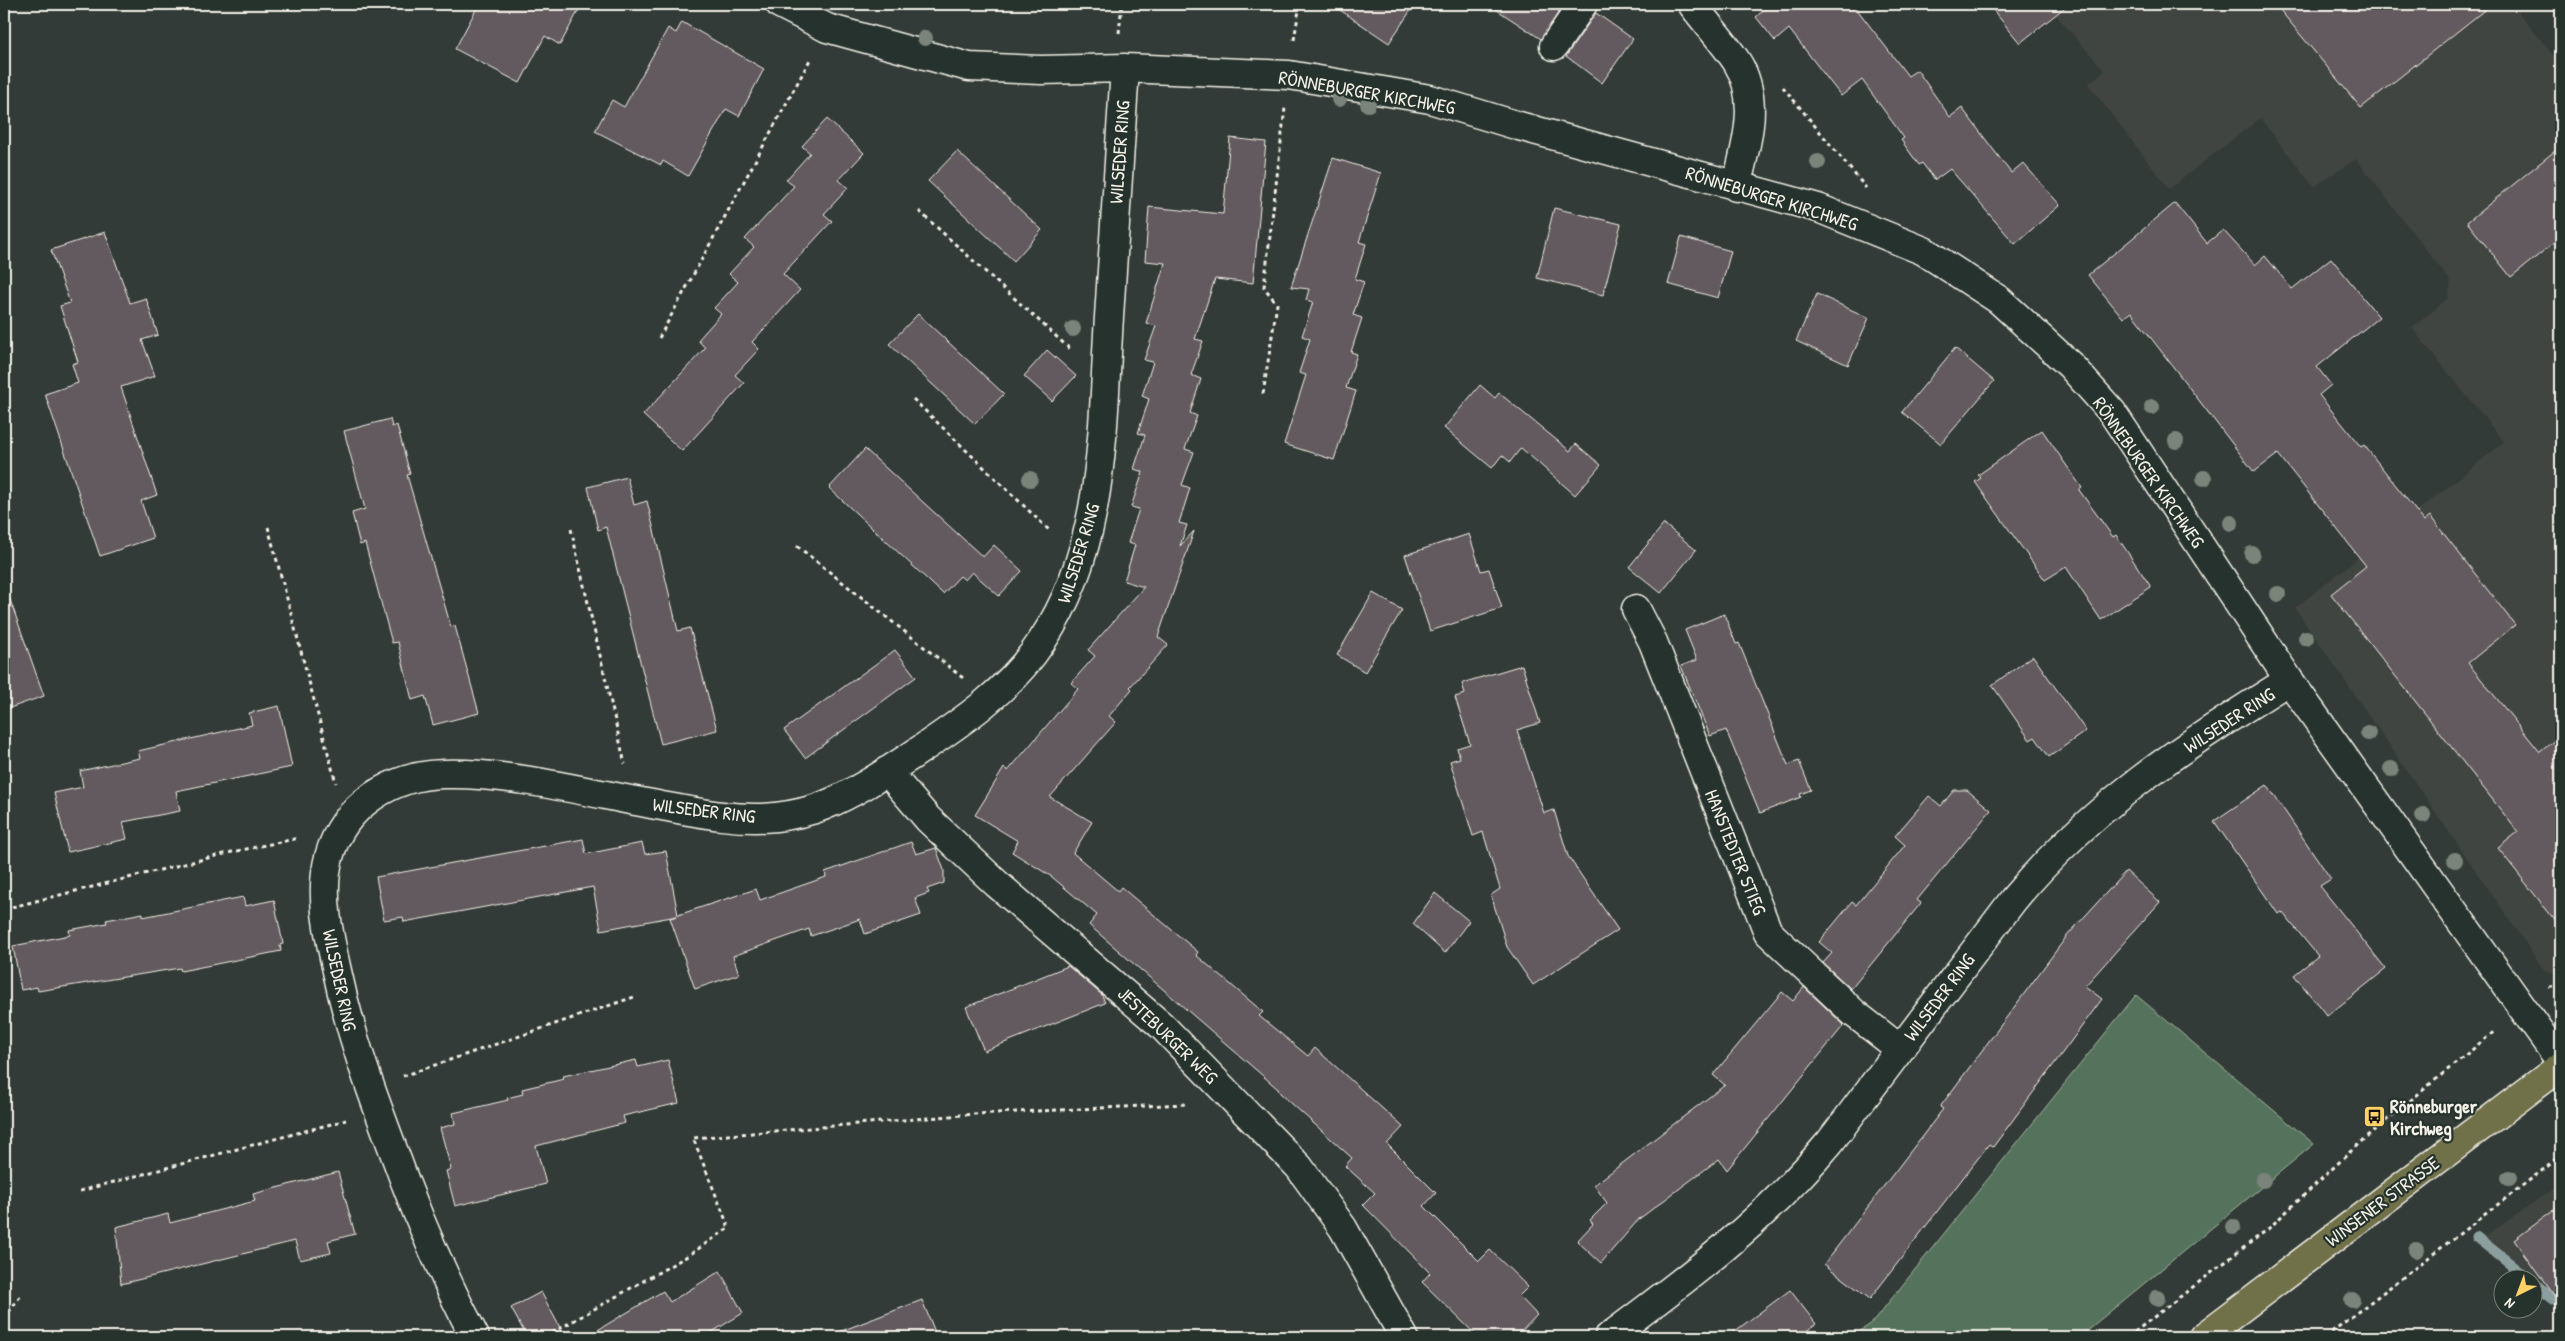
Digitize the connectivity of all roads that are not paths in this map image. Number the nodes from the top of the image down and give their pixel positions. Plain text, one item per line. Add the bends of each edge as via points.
1 (780, 4) edge
2 (1583, 4) edge
3 (1692, 4) edge
4 (1554, 46) dead end
5 (1125, 68) junction
6 (1736, 186) junction
7 (1636, 609) dead end
8 (2289, 680) junction
9 (887, 771) junction
10 (1900, 1049) junction
11 (2561, 1062) edge
12 (2561, 1066) edge
13 (475, 1337) edge
14 (1404, 1337) edge
15 (1609, 1337) edge
16 (2203, 1337) edge

1 - 5 street, RÖNNEBURGER KIRCHWEG via 828,28 969,67 1041,70
2 - 4 street
3 - 6 street via 1745,77 1750,111
5 - 6 street, RÖNNEBURGER KIRCHWEG via 1289,75 1430,99
5 - 9 street, WILSEDER RING via 1103,439 1092,518 1075,576 1055,621 1023,667 989,701
6 - 8 street, RÖNNEBURGER KIRCHWEG via 1818,208 1924,251 1977,284 2033,330 2112,412
7 - 10 street, HANSTEDTER STIEG via 1653,642 1768,932 1855,1014
8 - 10 street, WILSEDER RING via 2211,729 2082,826 2020,892
8 - 11 street, RÖNNEBURGER KIRCHWEG
9 - 13 street, WILSEDER RING via 820,808 769,818 700,814 484,775 443,774 392,784 376,793 356,812 333,845 326,875 330,940 353,1039 374,1099 419,1221
9 - 14 street, JESTEBURGER WEG via 928,819 997,884 1162,1026 1299,1168 1352,1242
10 - 15 street, WILSEDER RING via 1830,1142 1773,1206 1725,1249
12 - 16 main road, WINSENER STRASSE

